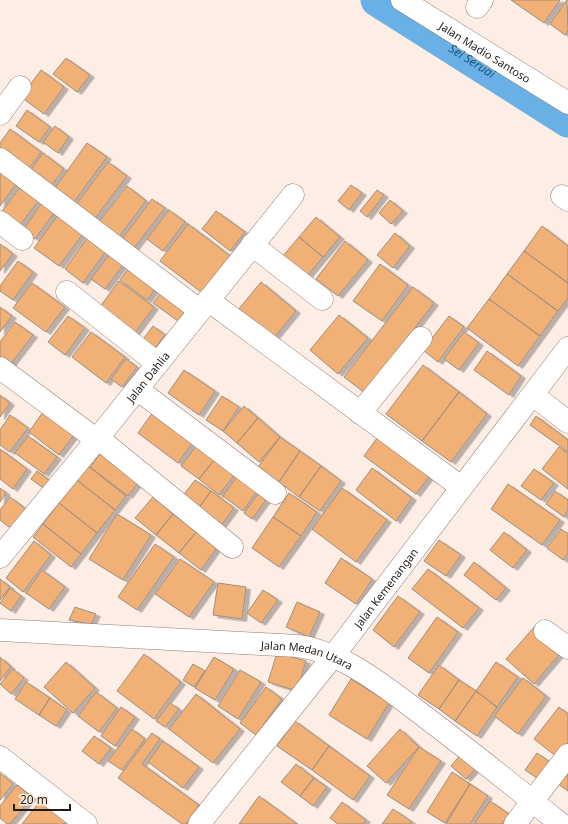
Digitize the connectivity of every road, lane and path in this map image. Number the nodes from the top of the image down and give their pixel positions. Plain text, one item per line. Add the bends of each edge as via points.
1 (402, 0) edge
2 (20, 87) dead end
3 (568, 103) edge
4 (0, 114) edge
5 (0, 159) edge
6 (293, 195) dead end
7 (0, 222) edge
8 (22, 239) dead end
9 (252, 245) junction
10 (67, 292) dead end
11 (322, 299) dead end
12 (204, 305) junction
13 (421, 338) dead end
14 (568, 348) edge
15 (157, 363) junction
16 (0, 368) edge
17 (137, 389) junction
18 (533, 395) junction
19 (360, 413) junction
20 (568, 422) edge
21 (97, 439) junction
22 (461, 487) junction
23 (275, 493) dead end
24 (232, 547) dead end
25 (0, 557) edge
26 (0, 630) edge
27 (545, 631) dead end
28 (568, 648) edge
29 (334, 655) junction
30 (568, 754) edge
31 (0, 757) edge
32 (532, 801) junction
33 (86, 824) edge
34 (199, 824) edge
35 (515, 824) edge
36 (561, 824) edge

1 - 3 street, Jalan Madio Santoso
2 - 4 street
5 - 12 street
6 - 9 street, Jalan Dahlia
7 - 8 street
9 - 11 street
9 - 12 street, Jalan Dahlia
10 - 15 street
12 - 15 street, Jalan Dahlia
12 - 19 street
13 - 19 street
14 - 18 street, Jalan Kemenangan
15 - 17 street, Jalan Dahlia
16 - 21 street
17 - 21 street, Jalan Dahlia
17 - 23 street
18 - 20 street
18 - 22 street, Jalan Kemenangan
19 - 22 street
21 - 24 street
21 - 25 street, Jalan Dahlia
22 - 29 street, Jalan Kemenangan
26 - 29 street, Jalan Medan Utara via 298,646
27 - 28 street
29 - 32 street, Jalan Medan Utara via 403,700
29 - 34 street, Jalan Kemenangan
30 - 32 street
31 - 33 street
32 - 35 street
32 - 36 street, Jalan Medan Utara

